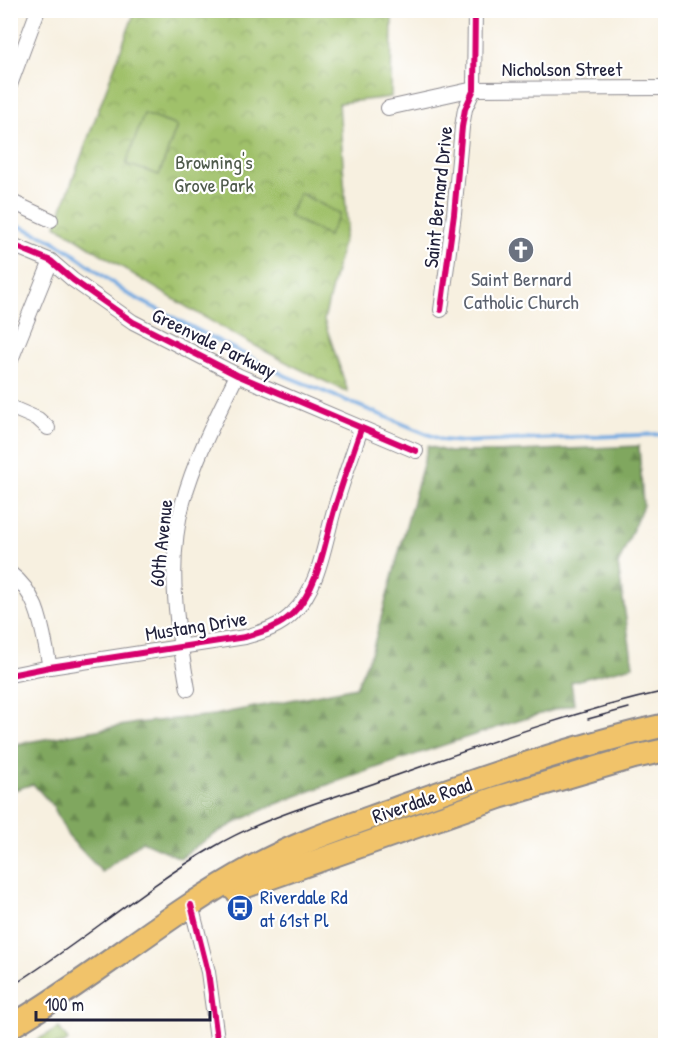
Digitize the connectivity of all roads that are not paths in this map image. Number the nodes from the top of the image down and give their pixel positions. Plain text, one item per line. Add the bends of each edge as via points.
1 (38, 10) edge
2 (475, 10) edge
3 (10, 85) edge
4 (666, 88) edge
5 (474, 89) junction
6 (388, 108) dead end
7 (10, 201) edge
8 (51, 220) dead end
9 (10, 244) edge
10 (51, 261) junction
11 (441, 310) dead end
12 (10, 362) edge
13 (237, 375) junction
14 (10, 407) edge
15 (48, 428) dead end
16 (361, 429) junction
17 (416, 451) dead end
18 (10, 573) edge
19 (180, 646) junction
20 (50, 667) junction
21 (10, 675) edge
22 (188, 689) dead end
23 (666, 725) edge
24 (666, 750) edge
25 (191, 905) junction
26 (10, 1027) edge
27 (218, 1046) edge

1 - 3 street
2 - 5 street, Saint Bernard Drive
4 - 5 street, Nicholson Street
5 - 6 street, Nicholson Street
5 - 11 street, Saint Bernard Drive via 462,127
7 - 8 street
9 - 10 street, Greenvale Parkway
10 - 12 street
10 - 13 street, Greenvale Parkway via 133,322
13 - 16 street, Greenvale Parkway
13 - 19 street, 60th Avenue via 182,504 175,582
14 - 15 street via 38,418
16 - 17 street, Greenvale Parkway
16 - 19 street, Mustang Drive via 315,579 300,605 268,630
18 - 20 street via 27,587 37,608
19 - 20 street, Mustang Drive
19 - 22 street, 60th Avenue
20 - 21 street, Mustang Drive
23 - 25 main road, Riverdale Road via 506,770 303,842
24 - 25 main road, Riverdale Road via 499,797
25 - 26 main road, Riverdale Road
25 - 27 street via 208,972

